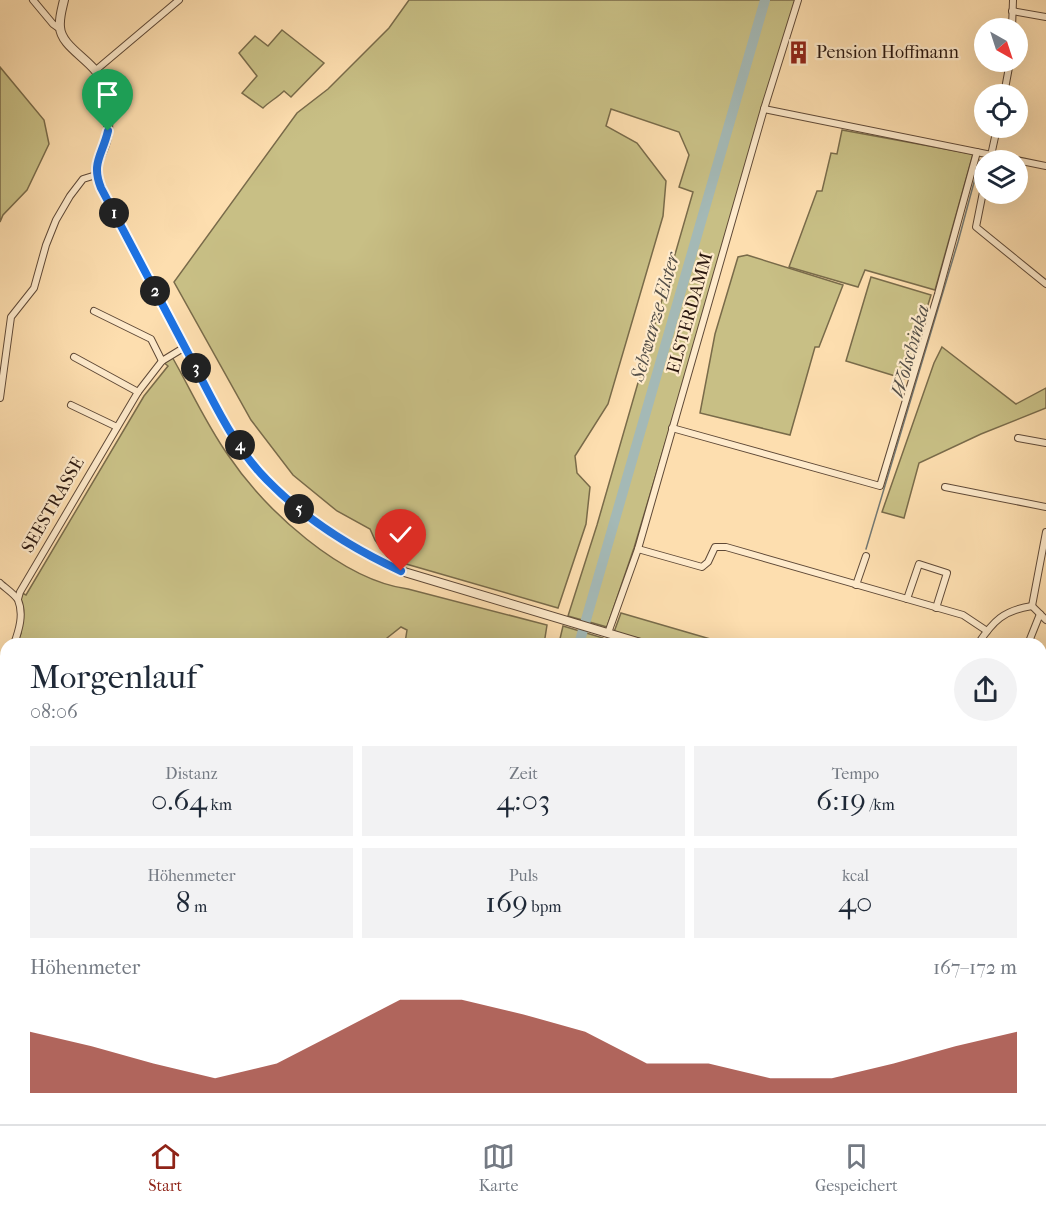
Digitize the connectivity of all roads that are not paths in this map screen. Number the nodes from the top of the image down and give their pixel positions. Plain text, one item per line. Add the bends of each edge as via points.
1 (33, 0) edge
2 (64, 0) edge
3 (179, 0) edge
4 (798, 0) edge
5 (1013, 0) edge
6 (1012, 11) junction
7 (1046, 17) edge
8 (1012, 18) edge
9 (60, 29) junction
10 (96, 70) junction
11 (764, 109) junction
12 (974, 151) edge
13 (974, 163) edge
14 (1028, 163) edge
15 (1046, 166) edge
16 (96, 175) junction
17 (981, 204) edge
18 (1046, 284) edge
19 (94, 311) dead end
20 (185, 347) junction
21 (74, 357) dead end
22 (162, 361) junction
23 (138, 392) junction
24 (0, 398) edge
25 (71, 405) dead end
26 (117, 427) junction
27 (672, 428) junction
28 (1018, 438) dead end
29 (1046, 443) edge
30 (945, 487) dead end
31 (1046, 507) edge
32 (1046, 532) edge
33 (638, 549) junction
34 (866, 556) dead end
35 (0, 583) edge
36 (856, 585) junction
37 (18, 599) junction
38 (907, 599) junction
39 (1032, 606) junction
40 (936, 608) junction
41 (1040, 614) junction
42 (1046, 620) edge
43 (987, 631) junction
44 (604, 632) junction
45 (16, 638) edge
46 (624, 638) edge
47 (982, 638) edge
48 (1030, 638) edge

1 - 9 street
2 - 9 street
3 - 10 street
4 - 11 street, ELSTERDAMM
5 - 6 street
6 - 7 street
6 - 8 street
9 - 10 street via 67,42
10 - 16 street via 103,83 108,131
11 - 12 street
11 - 27 street, ELSTERDAMM
13 - 27 street via 880,486
14 - 15 street
16 - 20 street
16 - 24 street via 83,179 65,204 46,245 34,288 11,317
17 - 18 street via 976,227
19 - 22 street via 151,339
20 - 22 street, SEESTRASSE
20 - 44 street via 232,432 265,479 325,530 401,571
21 - 23 street
22 - 23 street, SEESTRASSE
23 - 26 street, SEESTRASSE
25 - 26 street
26 - 37 street, SEESTRASSE
27 - 33 street, ELSTERDAMM
28 - 29 street
30 - 31 street
32 - 39 street
33 - 36 street via 702,567 715,547 726,547
33 - 44 street, ELSTERDAMM
34 - 36 street
35 - 37 street
36 - 38 street
37 - 45 street via 21,616
38 - 40 street
38 - 40 street via 918,564 947,573
39 - 41 street
39 - 43 street via 1005,613
40 - 43 street via 963,615
41 - 42 street
41 - 48 street
43 - 47 street
44 - 46 street

